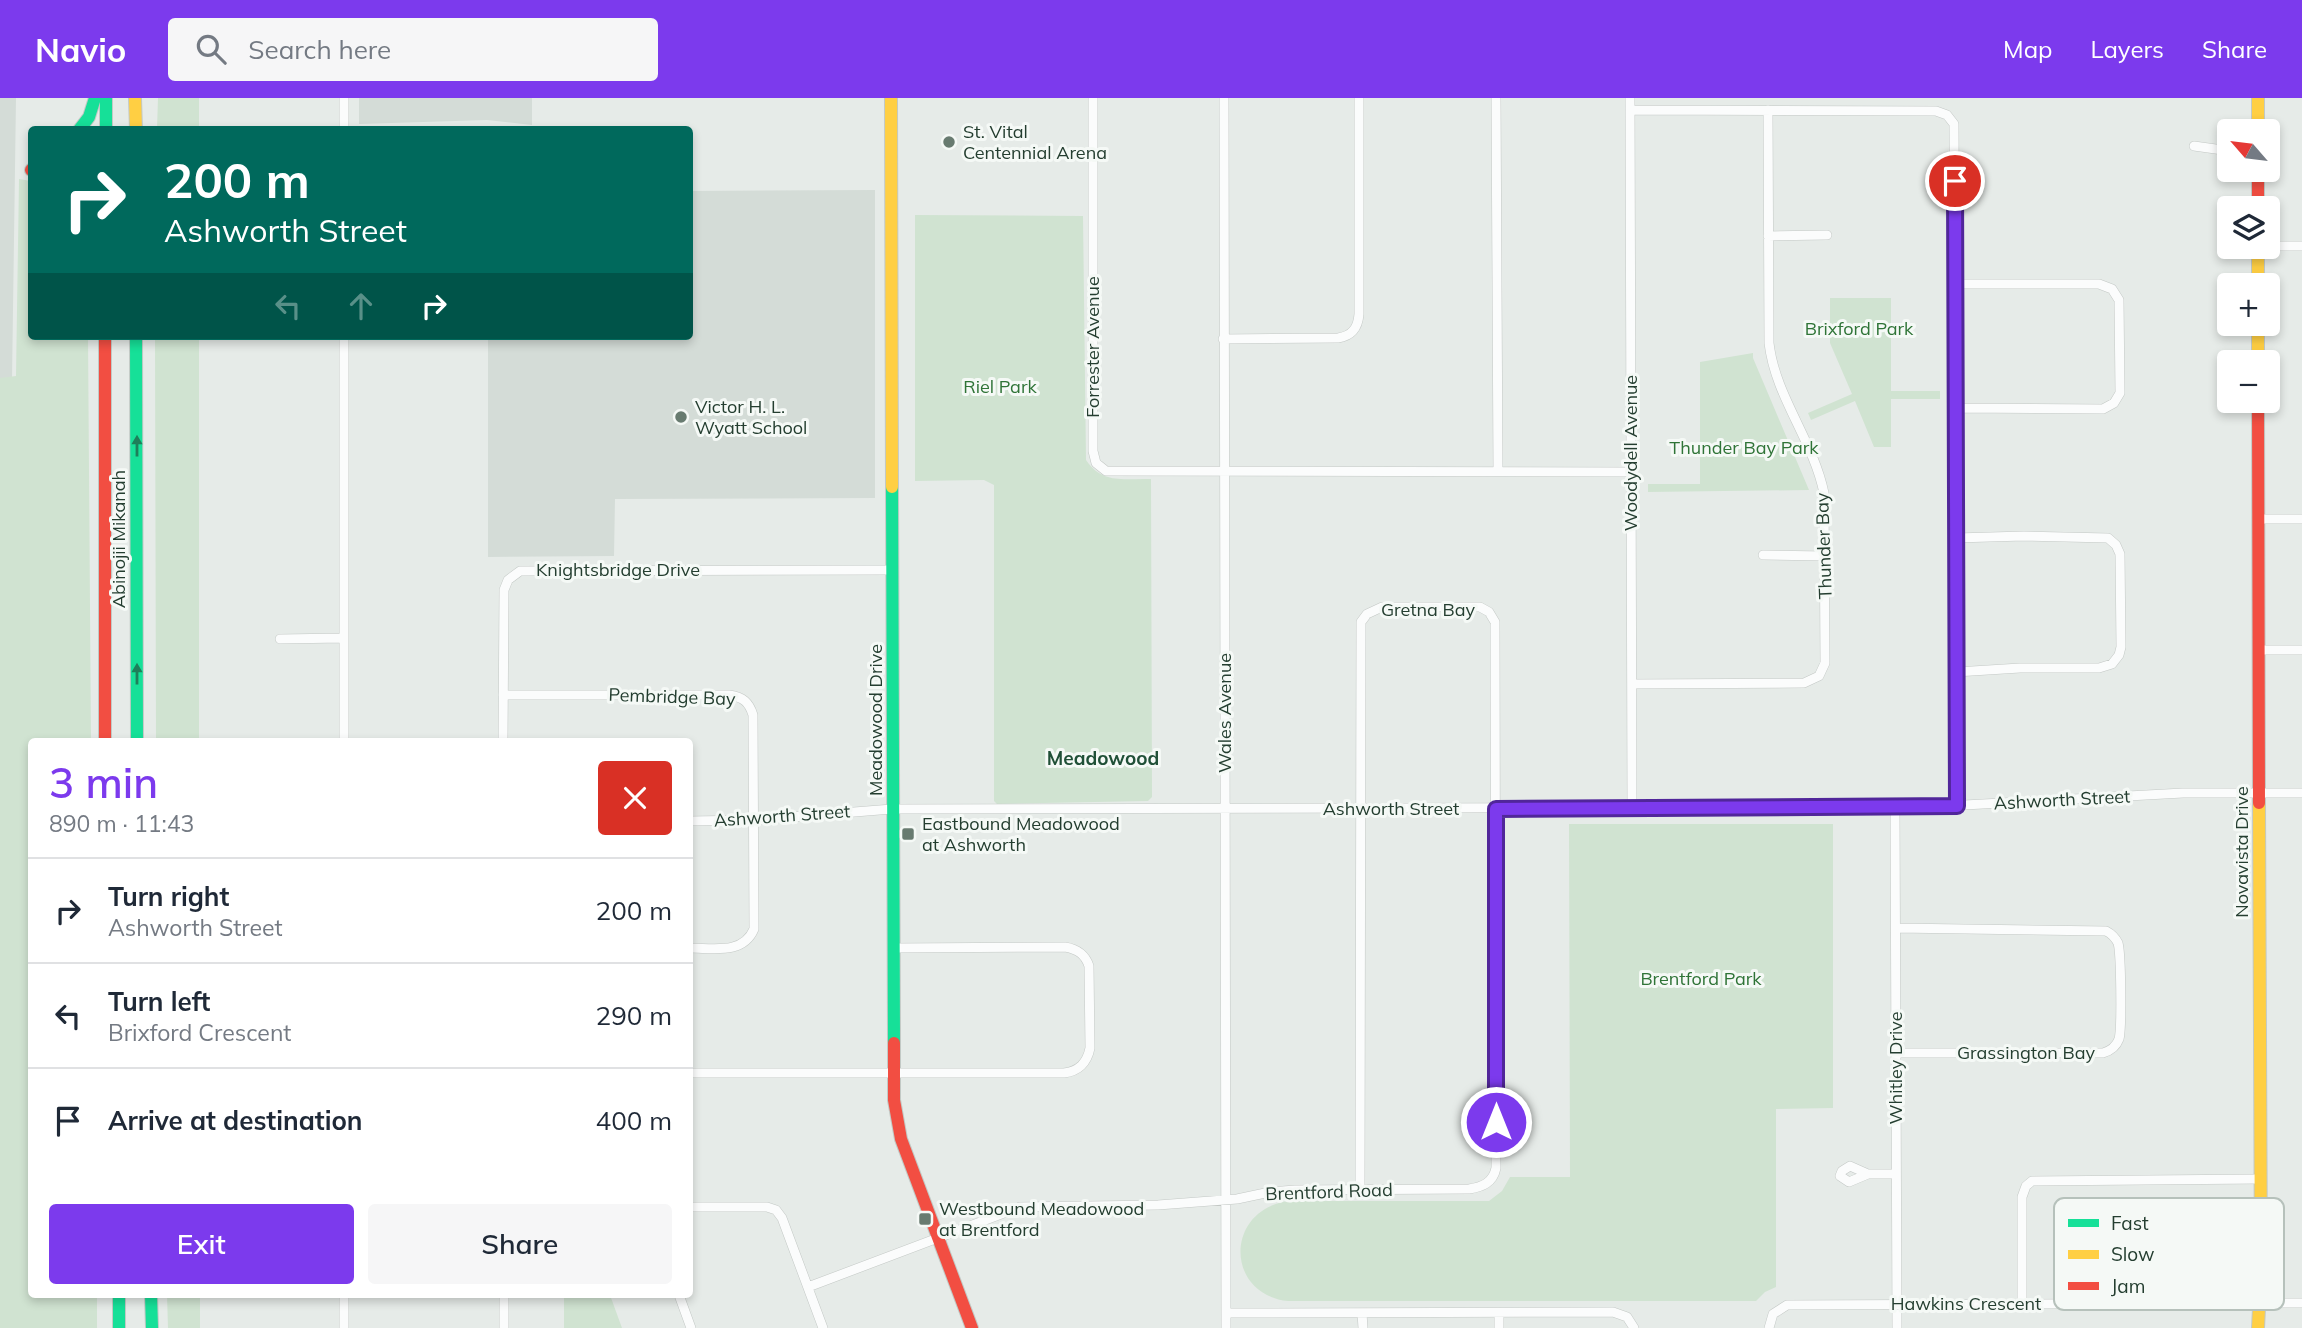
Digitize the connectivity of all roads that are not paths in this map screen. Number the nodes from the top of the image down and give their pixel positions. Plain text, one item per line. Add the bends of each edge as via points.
1 (95, 98) edge
2 (106, 98) edge
3 (135, 98) edge
4 (344, 98) edge
5 (891, 98) edge
6 (1093, 98) edge
7 (1224, 98) edge
8 (1359, 98) edge
9 (1496, 98) edge
10 (1630, 98) edge
11 (2258, 98) edge
12 (1630, 110) junction
13 (1768, 110) junction
14 (2258, 119) edge
15 (82, 126) edge
16 (106, 126) edge
17 (135, 126) edge
18 (344, 126) edge
19 (2194, 146) dead end
20 (2217, 149) edge
21 (1827, 235) dead end
22 (1768, 236) junction
23 (2280, 246) edge
24 (2302, 246) edge
25 (1956, 284) junction
26 (1223, 339) junction
27 (106, 340) edge
28 (136, 340) edge
29 (344, 340) edge
30 (1956, 408) junction
31 (2258, 413) edge
32 (1225, 471) junction
33 (1498, 471) junction
34 (1631, 472) junction
35 (2259, 519) junction
36 (2302, 519) edge
37 (1956, 538) junction
38 (1763, 555) dead end
39 (1825, 555) junction
40 (893, 570) junction
41 (344, 638) junction
42 (280, 639) dead end
43 (2259, 650) junction
44 (2302, 650) edge
45 (1956, 672) junction
46 (1632, 684) junction
47 (503, 695) junction
48 (105, 738) edge
49 (138, 738) edge
50 (344, 738) edge
51 (503, 738) edge
52 (2259, 793) junction
53 (2302, 793) edge
54 (1957, 806) junction
55 (894, 808) junction
56 (1632, 808) junction
57 (1895, 808) junction
58 (1225, 809) junction
59 (1361, 809) junction
60 (1496, 809) junction
61 (754, 820) junction
62 (693, 821) edge
63 (1896, 928) junction
64 (693, 948) edge
65 (894, 948) junction
66 (1896, 1053) junction
67 (693, 1073) edge
68 (893, 1073) junction
69 (1868, 1174) dead end
70 (1896, 1174) junction
71 (2261, 1179) junction
72 (1360, 1189) junction
73 (2261, 1198) edge
74 (1226, 1200) junction
75 (693, 1207) edge
76 (937, 1237) junction
77 (808, 1287) junction
78 (119, 1298) edge
79 (151, 1298) edge
80 (344, 1298) edge
81 (504, 1298) edge
82 (679, 1298) edge
83 (2284, 1303) edge
84 (2302, 1303) edge
85 (2022, 1304) junction
86 (2054, 1304) edge
87 (1897, 1305) junction
88 (2260, 1310) edge
89 (1226, 1313) junction
90 (1362, 1313) junction
91 (1499, 1313) junction
92 (119, 1328) edge
93 (152, 1328) edge
94 (344, 1328) edge
95 (504, 1328) edge
96 (691, 1328) edge
97 (823, 1328) edge
98 (972, 1328) edge
99 (1226, 1328) edge
100 (1363, 1328) edge
101 (1499, 1328) edge
102 (1634, 1328) edge
103 (1769, 1328) edge
104 (1897, 1328) edge
105 (2258, 1328) edge

1 - 15 street
2 - 16 street
3 - 17 street
4 - 18 street
5 - 40 street, Meadowood Drive
6 - 32 street, Forrester Avenue via 1096,463 1112,472
7 - 26 street, Wales Avenue
8 - 26 street via 1356,328 1338,338
9 - 33 street
10 - 12 street, Woodydell Avenue
11 - 14 street
12 - 13 street
12 - 34 street, Woodydell Avenue
13 - 22 street, Thunder Bay
13 - 25 street via 1936,111 1947,115 1955,129
19 - 20 street
21 - 22 street
22 - 39 street, Thunder Bay via 1770,355 1822,484
23 - 24 street
25 - 30 street
25 - 30 street via 2099,284 2112,289 2119,300 2120,393 2103,409
26 - 32 street, Wales Avenue
27 - 48 street, Abinojii Mikanah
49 -> 28 street, Abinojii Mikanah
29 - 41 street
30 - 37 street
31 - 35 street, Novavista Drive
32 - 33 street
32 - 58 street, Wales Avenue
33 - 34 street
34 - 46 street, Woodydell Avenue
35 - 36 street
35 - 43 street, Novavista Drive
37 - 45 street
37 - 45 street via 2108,538 2120,554 2121,634 2119,655 2107,667
38 - 39 street
39 - 46 street, Thunder Bay via 1825,663 1815,678 1796,683
40 - 47 street, Knightsbridge Drive via 520,571 503,590
40 - 55 street, Meadowood Drive
41 - 42 street
41 - 50 street
43 - 44 street
43 - 52 street, Novavista Drive
45 - 54 street
46 - 56 street, Woodydell Avenue
47 - 51 street, Knightsbridge Drive
47 - 61 street, Pembridge Bay via 743,698 753,715
52 - 53 street, Ashworth Street
52 - 54 street, Ashworth Street
52 - 71 street, Novavista Drive
54 - 57 street, Ashworth Street
55 - 58 street, Ashworth Street
55 - 61 street, Ashworth Street
55 - 65 street, Meadowood Drive
56 - 57 street, Ashworth Street
56 - 60 street, Ashworth Street
57 - 63 street, Whitley Drive
58 - 59 street, Ashworth Street
58 - 74 street, Wales Avenue
59 - 60 street, Ashworth Street
59 - 60 street, Gretna Bay via 1361,622 1382,607 1480,607 1495,622
59 - 72 street
60 - 72 street, Brentford Road via 1495,1174 1484,1186 1469,1189
61 - 62 street, Ashworth Street
61 - 64 street, Pembridge Bay via 752,933 736,947
63 - 66 street, Whitley Drive
63 - 66 street, Grassington Bay via 2102,929 2117,941 2119,980 2119,1039 2103,1053
65 - 68 street, Meadowood Drive
65 - 68 street via 1078,950 1089,966 1090,1048 1082,1066 1064,1073
66 - 70 street, Whitley Drive
67 - 68 street
68 - 76 street, Meadowood Drive via 901,1139
69 - 70 street
70 - 87 street, Whitley Drive
71 - 73 street, Novavista Drive
71 - 85 street via 2032,1181 2022,1197
72 - 74 street, Brentford Road via 1280,1191
74 - 76 street, Brentford Road via 1020,1207
74 - 89 street, Wales Avenue
75 - 77 street via 776,1210
76 - 77 street, Brentford Road
76 - 98 street, Meadowood Drive
77 - 97 street
78 - 92 street
79 - 93 street
80 - 94 street
81 - 95 street
82 - 96 street
83 - 84 street, Hawkins Crescent
85 - 86 street, Hawkins Crescent
85 - 87 street, Hawkins Crescent
87 - 103 street, Hawkins Crescent via 1787,1305 1773,1314
87 - 104 street, Whitley Drive
88 - 105 street, Novavista Drive
89 - 90 street
89 - 99 street, Wales Avenue
90 - 91 street
90 - 100 street
91 - 101 street
91 - 102 street via 1614,1312 1627,1317

